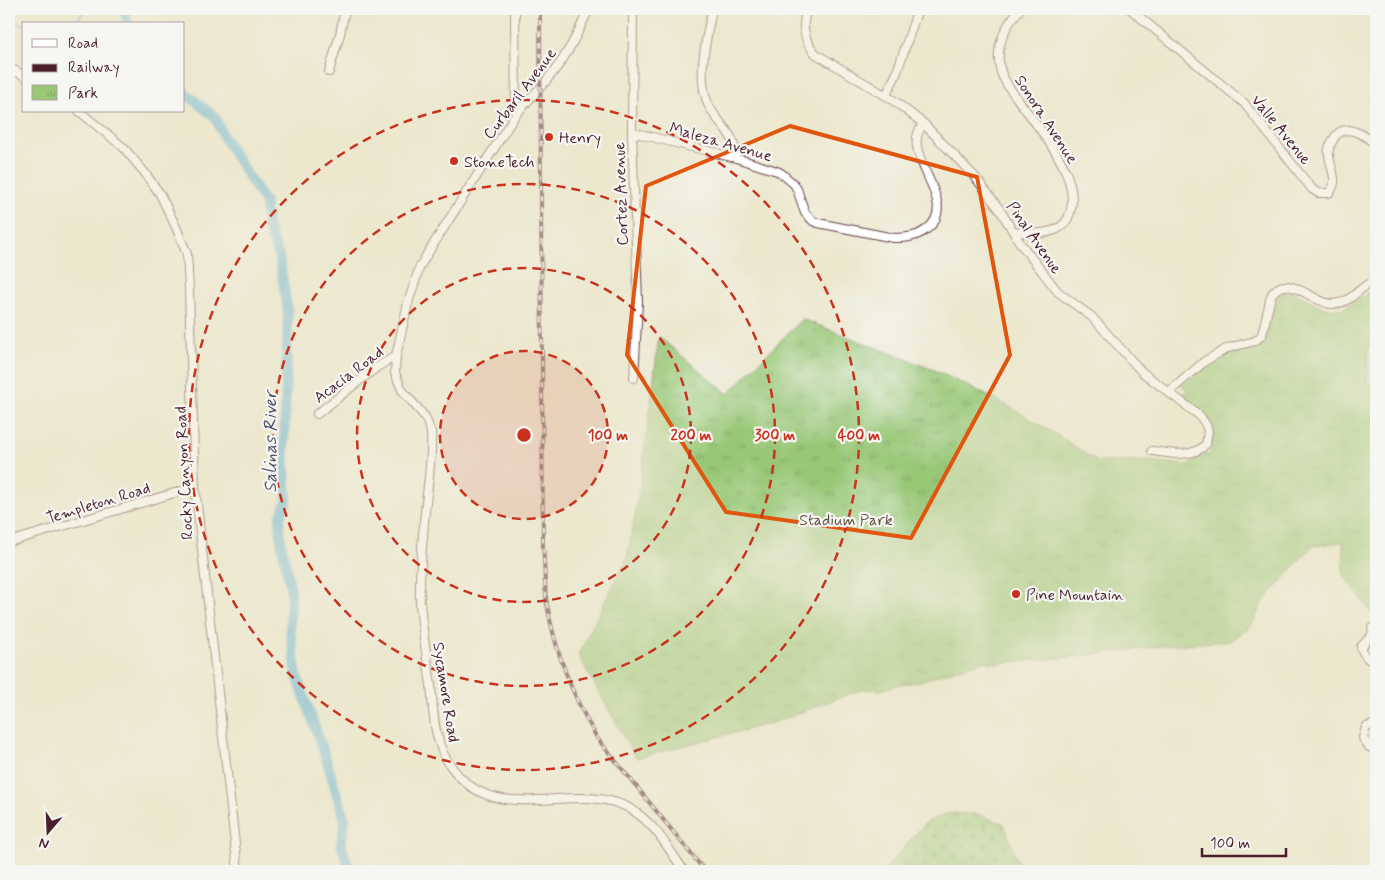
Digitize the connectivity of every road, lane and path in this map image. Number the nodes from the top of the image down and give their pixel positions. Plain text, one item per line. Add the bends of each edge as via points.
1 (345, 9) edge
2 (515, 9) edge
3 (589, 9) edge
4 (633, 9) edge
5 (712, 9) edge
6 (807, 9) edge
7 (918, 9) edge
8 (1020, 9) edge
9 (1130, 9) edge
10 (9, 67) edge
11 (329, 72) dead end
12 (22, 75) edge
13 (886, 95) junction
14 (80, 112) edge
15 (516, 114) junction
16 (924, 124) junction
17 (632, 132) junction
18 (1376, 145) edge
19 (736, 158) junction
20 (1013, 231) junction
21 (1376, 280) edge
22 (396, 356) junction
23 (634, 378) dead end
24 (1170, 392) junction
25 (318, 414) dead end
26 (1152, 451) dead end
27 (195, 487) junction
28 (9, 542) edge
29 (1372, 628) dead end
30 (1376, 663) edge
31 (1376, 724) edge
32 (1376, 749) edge
33 (238, 871) edge
34 (684, 871) edge

1 - 11 street
2 - 15 street
3 - 15 street, Curbaril Avenue via 566,54
4 - 17 street, Cortez Avenue
5 - 19 street via 704,62 704,91 712,111 734,142
6 - 13 street, Pinal Avenue via 804,28 811,49 823,60
7 - 13 street
8 - 20 street, Sonora Avenue via 999,46 1002,75 1062,163 1071,188 1072,203 1067,219 1057,229 1028,234
9 - 18 street, Valle Avenue via 1244,103 1318,193 1329,193 1333,187 1329,155 1338,133 1354,131
10 - 12 street
13 - 16 street, Pinal Avenue
14 - 27 street, Rocky Canyon Road via 123,147 145,173 160,194 184,246 188,262
15 - 22 street, Curbaril Avenue via 420,266
16 - 19 street, Maleza Avenue via 919,128 917,148 937,200 938,211 931,226 905,238 818,223 805,213 797,189 788,178 777,171
16 - 20 street, Pinal Avenue via 976,178
17 - 19 street, Maleza Avenue
17 - 23 street, Cortez Avenue via 638,302
20 - 24 street, Pinal Avenue via 1058,292 1092,318 1142,372
21 - 24 street via 1346,301 1331,304 1296,288 1281,287 1271,296 1262,335 1255,341 1228,348 1205,361
22 - 25 street, Acacia Road via 377,367
22 - 34 street, Sycamore Road via 395,373 402,390 425,416 431,432 420,602 437,735 446,760 467,784 495,798 589,798 621,804 647,822
24 - 26 street, Pinal Avenue via 1204,420 1208,431 1206,444 1194,452 1183,454
27 - 28 street, Templeton Road
27 - 33 street, Rocky Canyon Road
29 - 30 street via 1372,634 1361,647 1364,655
31 - 32 street via 1366,727 1363,738 1369,747

